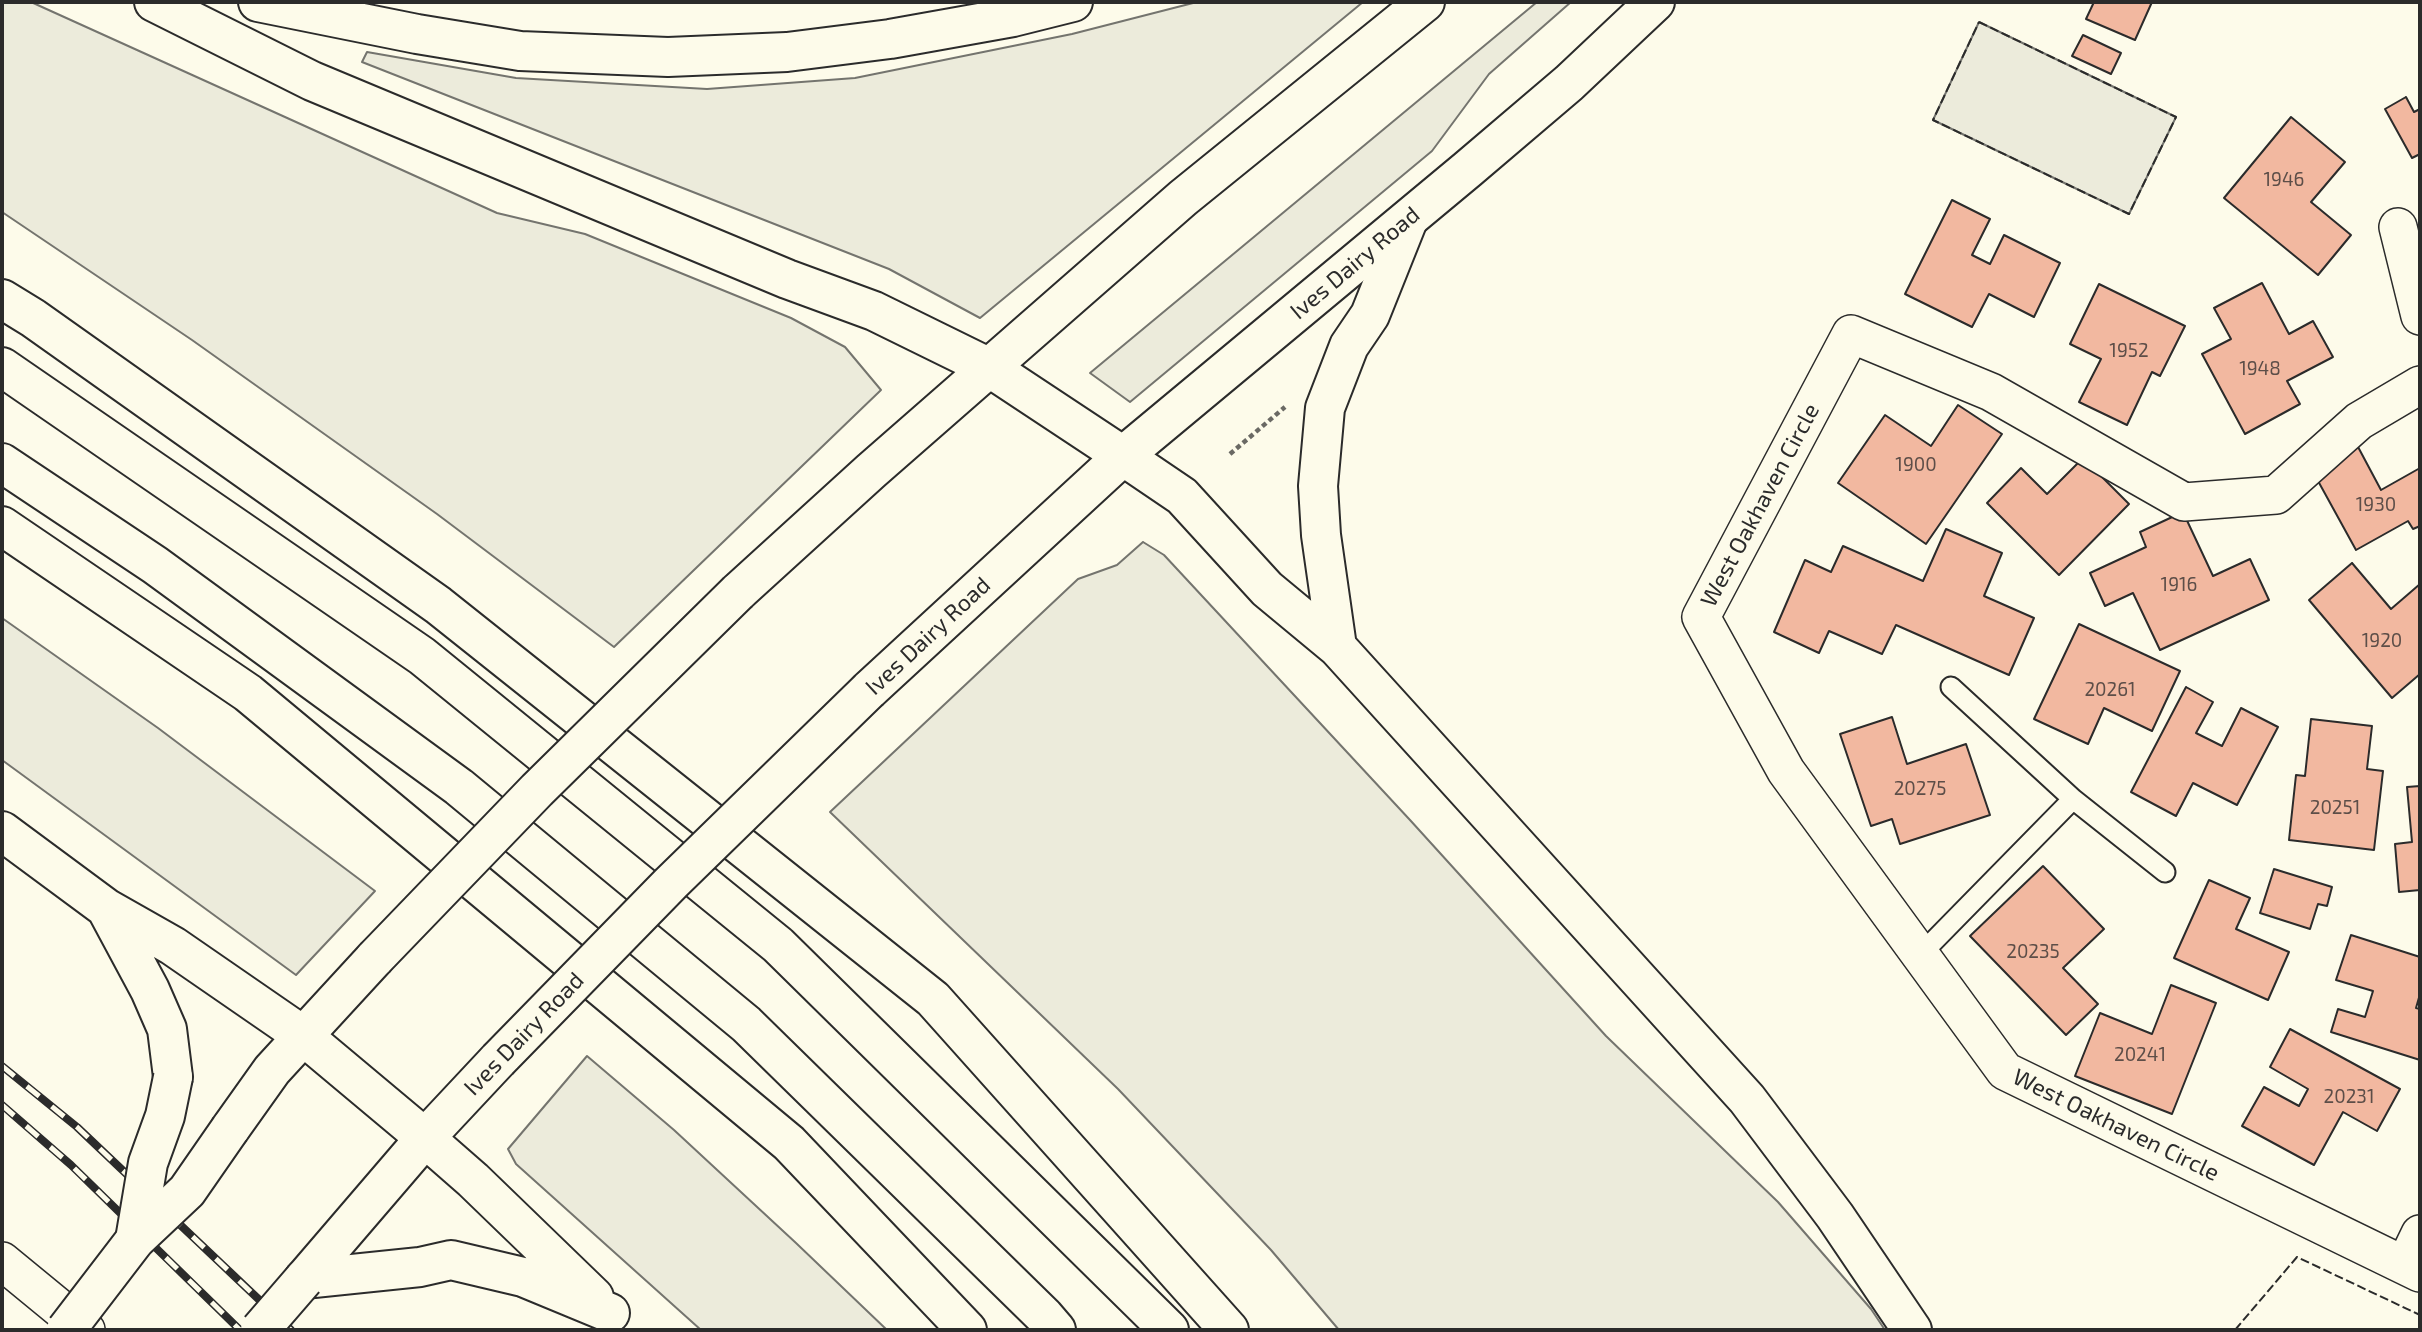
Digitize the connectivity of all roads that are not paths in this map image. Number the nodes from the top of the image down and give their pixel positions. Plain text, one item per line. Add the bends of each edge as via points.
1 (154, 2) edge
2 (258, 2) edge
3 (1073, 2) edge
4 (1425, 2) edge
5 (1655, 2) edge
6 (1408, 220) junction
7 (2398, 227) dead end
8 (2, 299) edge
9 (2420, 316) edge
10 (2, 367) edge
11 (990, 368) junction
12 (2420, 384) edge
13 (1123, 456) junction
14 (2, 463) edge
15 (2, 526) edge
16 (1337, 647) junction
17 (1951, 687) dead end
18 (2073, 799) junction
19 (2, 831) edge
20 (2165, 872) dead end
21 (106, 908) junction
22 (1920, 955) junction
23 (302, 1035) junction
24 (425, 1138) junction
25 (135, 1241) junction
26 (2415, 1257) edge
27 (2, 1261) edge
28 (304, 1279) junction
29 (619, 1322) edge
30 (66, 1330) edge
31 (86, 1330) edge
32 (260, 1330) edge
33 (967, 1330) edge
34 (1056, 1330) edge
35 (1169, 1330) edge
36 (1229, 1330) edge
37 (1912, 1330) edge

1 - 11 main road via 312,81 874,311
2 - 3 main road via 520,51 668,57 787,52 890,39 1013,18
4 - 11 main road via 1183,198
5 - 6 main road, Ives Dairy Road via 1569,83
6 - 13 main road, Ives Dairy Road
6 - 16 main road via 1370,315 1349,346 1325,408 1318,486
7 - 9 street
8 - 36 main road via 438,604 933,999
10 - 35 main road via 422,656 778,946
11 - 13 main road
11 - 23 main road, bridge via 738,593 537,790
12 - 22 street, West Oakhaven Circle via 2359,421 2277,495 2184,502 1991,393 1852,334 1700,617 1786,771
13 - 16 main road via 1182,496 1267,589
13 - 24 main road, Ives Dairy Road, bridge via 869,690 671,883
14 - 34 main road via 155,565 480,804 746,1024
15 - 33 main road via 248,693 778,1134
16 - 37 main road via 1747,1099 1835,1216
17 - 18 lane
18 - 20 lane
18 - 22 lane
19 - 21 main road
21 - 23 main road via 173,946
21 - 25 main road, bridge via 167,1029 173,1077 148,1163
22 - 26 street, West Oakhaven Circle via 2004,1071
23 - 24 main road
23 - 25 main road, bridge via 187,1191
24 - 28 main road, Ives Dairy Road
24 - 29 main road
25 - 30 main road, bridge
27 - 31 street
28 - 29 main road via 451,1260 523,1277
28 - 32 main road, Ives Dairy Road, bridge

